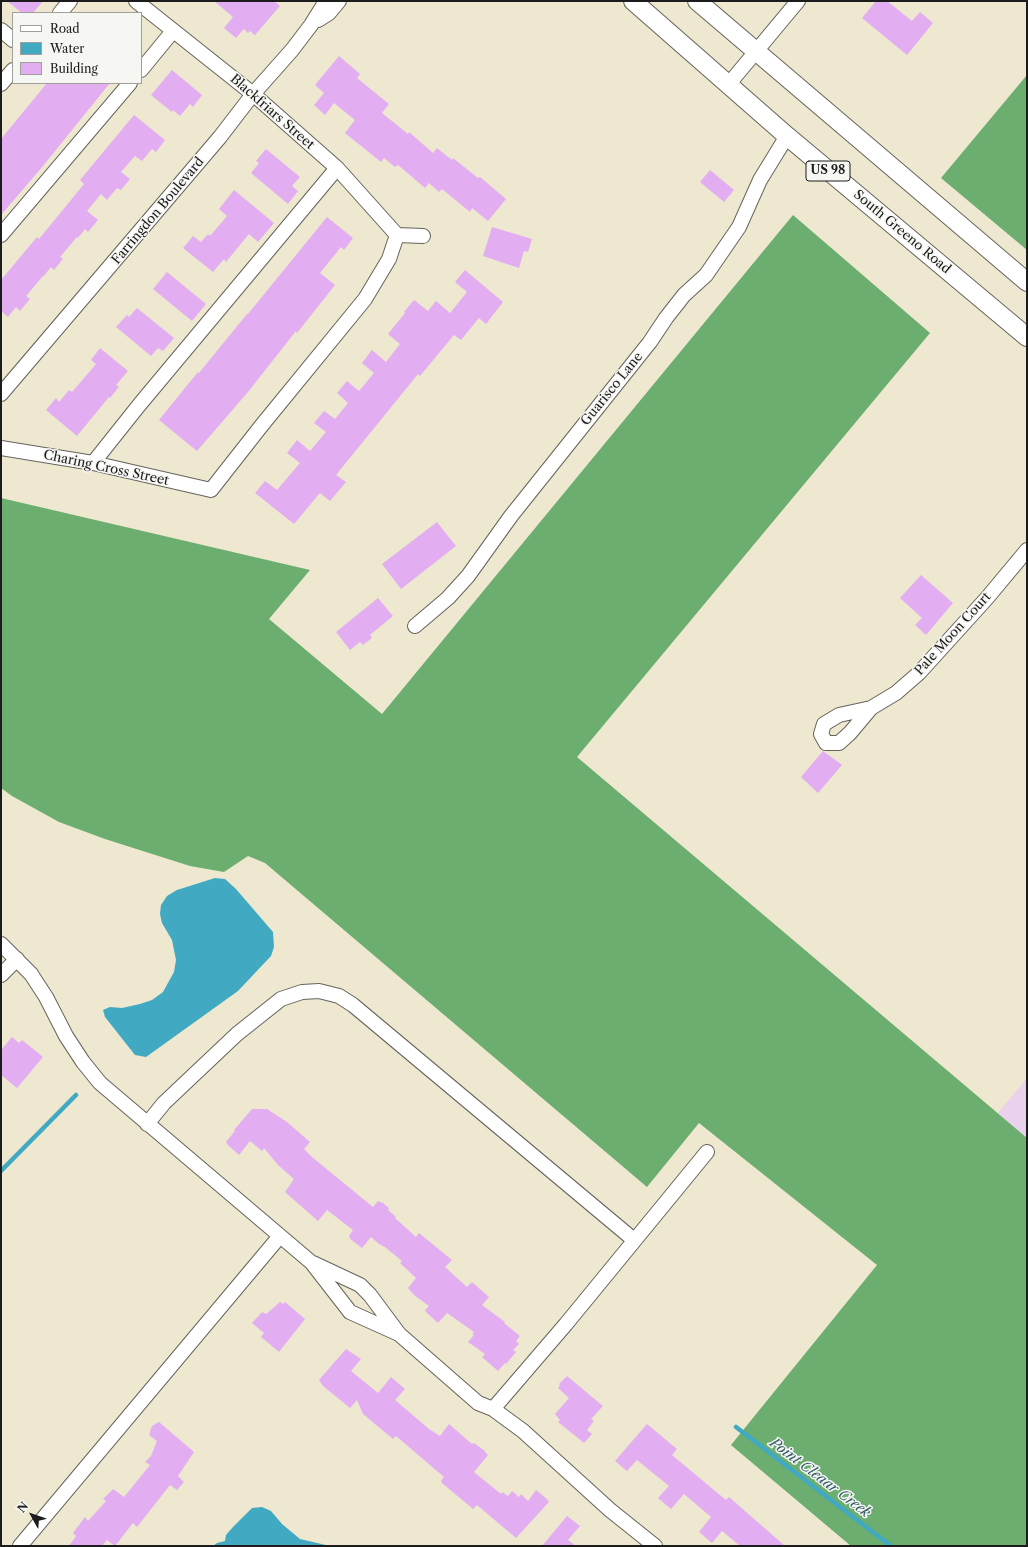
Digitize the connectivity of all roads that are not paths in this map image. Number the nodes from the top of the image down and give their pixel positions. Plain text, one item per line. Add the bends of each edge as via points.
1 (70, 1) edge
2 (136, 1) edge
3 (326, 1) edge
4 (339, 1) edge
5 (633, 1) edge
6 (697, 1) edge
7 (798, 1) edge
8 (61, 12) edge
9 (311, 25) junction
10 (1, 30) edge
11 (173, 30) junction
12 (12, 39) edge
13 (756, 52) junction
14 (142, 69) edge
15 (12, 71) edge
16 (1, 84) edge
17 (129, 84) edge
18 (728, 85) junction
19 (253, 94) junction
20 (787, 136) junction
21 (337, 168) junction
22 (1, 235) edge
23 (397, 235) junction
24 (424, 236) dead end
25 (1027, 282) edge
26 (1027, 337) edge
27 (1, 394) edge
28 (1, 448) edge
29 (93, 463) junction
30 (1027, 550) edge
31 (415, 626) dead end
32 (870, 708) dead end
33 (1, 944) edge
34 (16, 959) junction
35 (1, 975) edge
36 (147, 1124) junction
37 (707, 1152) dead end
38 (280, 1236) junction
39 (634, 1240) junction
40 (312, 1263) junction
41 (399, 1334) junction
42 (493, 1409) junction
43 (24, 1545) edge
44 (655, 1546) edge

1 - 8 street
2 - 11 street, Blackfriars Street
3 - 9 street, Farringdon Boulevard
4 - 9 street, Farringdon Boulevard via 329,13
5 - 18 main road, South Greeno Road / US 98
6 - 13 main road
7 - 13 street
9 - 19 street, Farringdon Boulevard
10 - 12 street
11 - 14 street
11 - 19 street, Blackfriars Street
13 - 18 street
13 - 25 main road
15 - 16 street
17 - 22 street
18 - 20 main road, South Greeno Road / US 98
19 - 21 street, Blackfriars Street
19 - 27 street, Farringdon Boulevard via 175,192
20 - 26 main road, South Greeno Road / US 98
20 - 31 street, Guarisco Lane via 760,180 739,227 706,275 684,295 636,360 511,516 468,576 448,598
21 - 23 street, Blackfriars Street
21 - 29 street
23 - 24 street
23 - 29 street, Charing Cross Street via 389,259 366,299 211,490
28 - 29 street, Charing Cross Street
30 - 32 street, Pale Moon Court via 919,673 896,693
33 - 34 street
34 - 35 street
34 - 36 street via 31,974 66,1036 92,1073
36 - 38 street
36 - 39 street via 164,1103 226,1045 281,999 302,992 319,991 339,996 353,1005
37 - 39 street
38 - 40 street
38 - 43 street
39 - 42 street
40 - 41 street via 366,1290
40 - 41 street via 350,1312
41 - 42 street via 478,1403
42 - 44 street via 523,1431 610,1510

